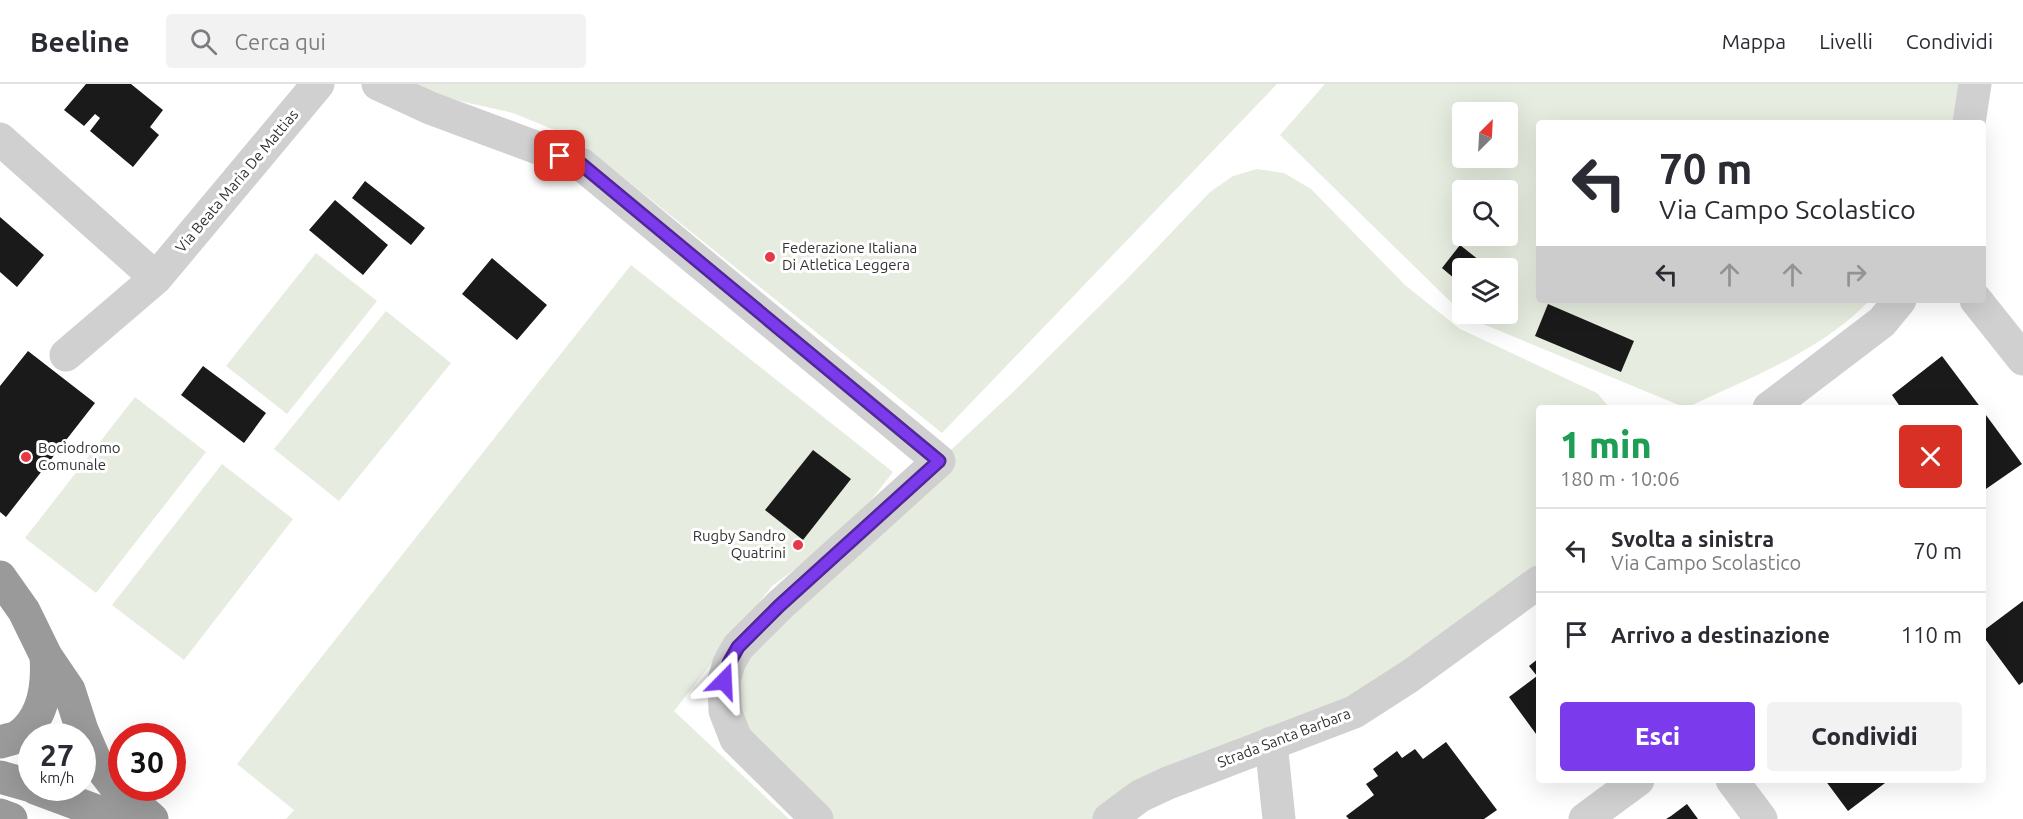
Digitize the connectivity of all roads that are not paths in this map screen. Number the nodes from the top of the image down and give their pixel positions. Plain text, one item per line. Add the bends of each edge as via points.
1 (318, 84) edge
2 (378, 84) edge
3 (1975, 84) edge
4 (1969, 120) edge
5 (0, 140) edge
6 (156, 278) junction
7 (1898, 303) edge
8 (1978, 303) edge
9 (66, 356) dead end
10 (2023, 359) edge
11 (1773, 405) edge
12 (0, 577) edge
13 (1536, 584) edge
14 (46, 656) junction
15 (0, 742) edge
16 (1271, 743) junction
17 (0, 777) edge
18 (18, 782) edge
19 (1634, 783) edge
20 (1734, 783) edge
21 (70, 801) edge
22 (0, 815) edge
23 (10, 819) edge
24 (118, 819) edge
25 (152, 819) edge
26 (818, 819) edge
27 (1109, 819) edge
28 (1279, 819) edge
29 (1585, 819) edge
30 (1761, 819) edge

1 - 6 street, Via Beata Maria De Mattias
2 - 26 street via 430,108 581,164 939,461 779,606 738,647 729,663 724,681 725,711 736,739
3 - 4 street
5 - 6 street
6 - 9 street, Via Beata Maria De Mattias
7 - 11 street via 1882,322
8 - 10 street
12 - 14 highway via 24,611
13 - 16 street, Strada Santa Barbara via 1354,712
14 - 15 highway via 47,674 40,708 17,737
14 - 25 highway via 69,690 95,760 115,786
16 - 27 street, Strada Santa Barbara via 1140,796
16 - 28 street
17 - 18 highway
19 - 29 street
20 - 30 street
21 - 24 highway
22 - 23 highway

